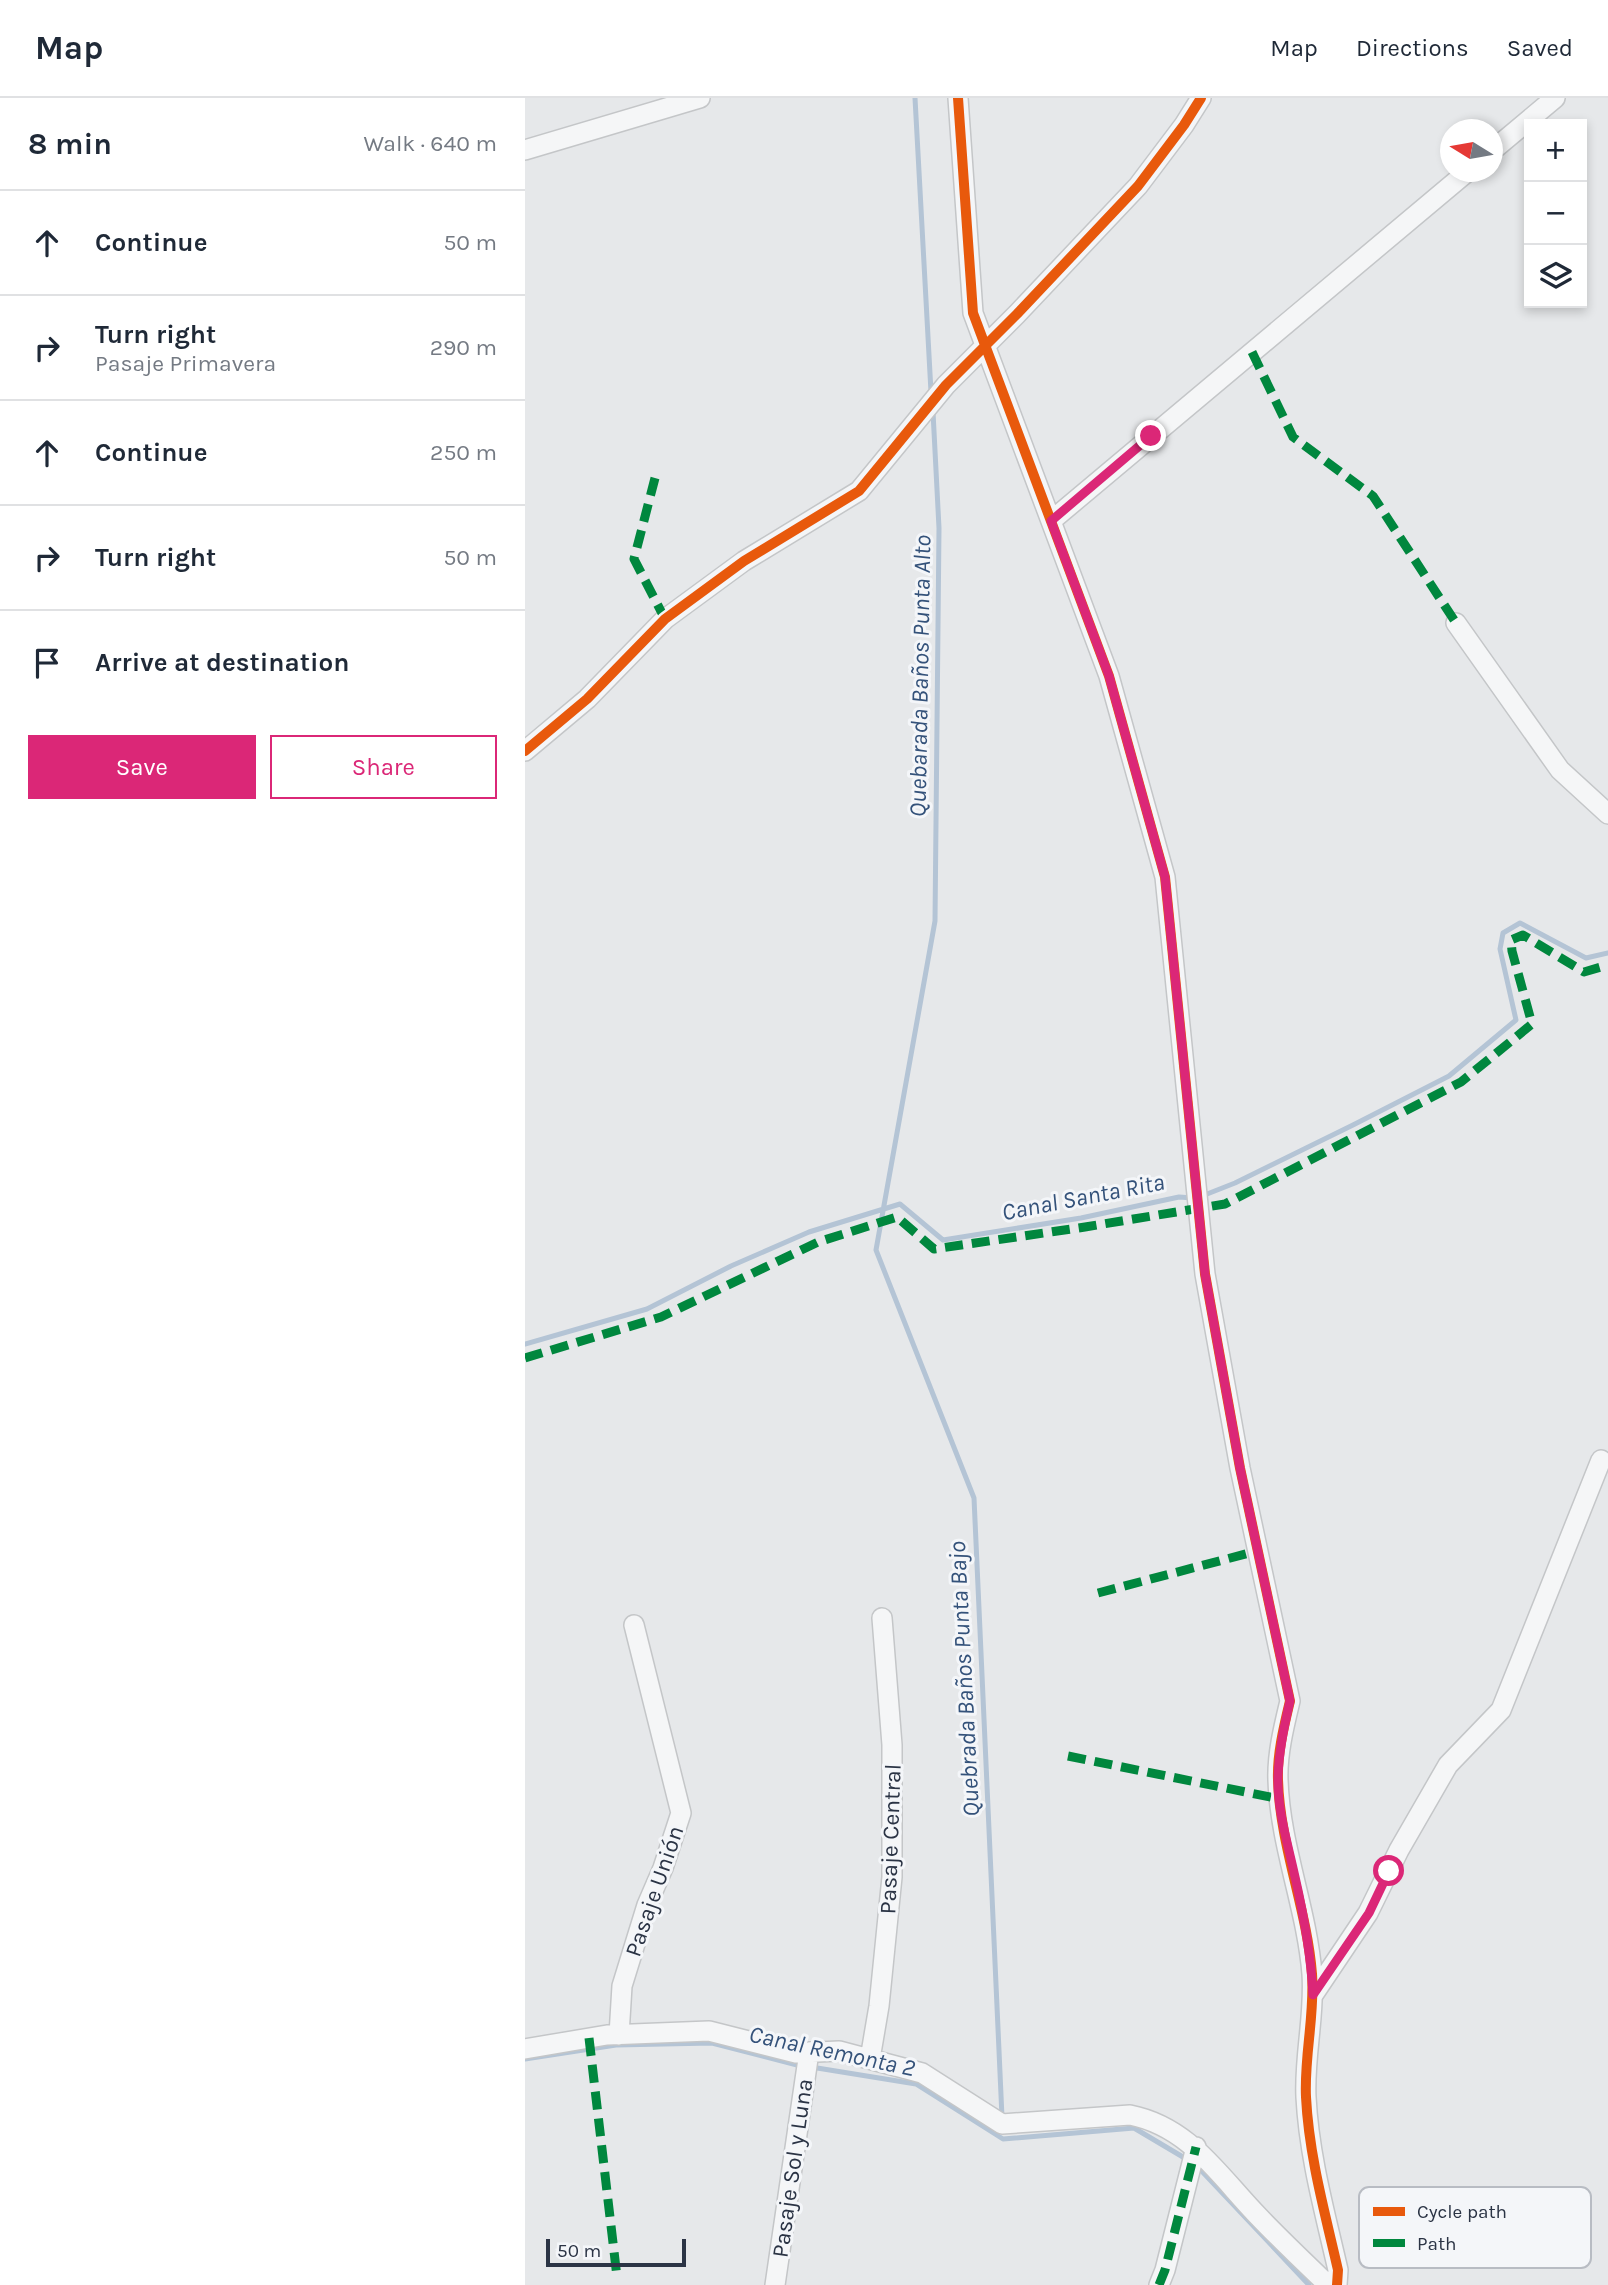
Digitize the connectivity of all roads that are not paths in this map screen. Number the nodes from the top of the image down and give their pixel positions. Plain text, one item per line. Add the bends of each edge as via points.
1 (700, 98) edge
2 (958, 98) edge
3 (1201, 98) edge
4 (1555, 98) edge
5 (1503, 142) edge
6 (525, 150) edge
7 (1455, 182) edge
8 (985, 346) junction
9 (1051, 521) junction
10 (1456, 623) dead end
11 (525, 751) edge
12 (1608, 814) edge
13 (1601, 1460) dead end
14 (883, 1618) dead end
15 (634, 1625) dead end
16 (1313, 1995) junction
17 (619, 2035) junction
18 (525, 2049) edge
19 (809, 2052) junction
20 (870, 2059) junction
21 (1196, 2147) junction
22 (775, 2285) edge
23 (1159, 2285) edge
24 (1331, 2285) edge
25 (1337, 2285) edge

1 - 6 street
2 - 8 street via 973,313
3 - 8 street via 1138,186
4 - 5 street
7 - 9 street
8 - 9 street
8 - 11 street via 946,385 859,491 744,561 665,619 587,699
9 - 16 street via 1109,676 1165,877 1205,1274 1290,1701 1278,1778
10 - 12 street via 1560,770
13 - 16 street via 1501,1710 1448,1765 1369,1913
14 - 20 street, Pasaje Central via 892,1745 892,1877
15 - 17 street, Pasaje Unión via 681,1813 622,1986
16 - 25 street via 1306,2096
17 - 18 street
17 - 19 street via 709,2031 796,2053
19 - 20 street via 839,2051
19 - 22 street, Pasaje Sol y Luna
20 - 21 street via 922,2073 1002,2124 1130,2115 1149,2119
21 - 23 street
21 - 24 street via 1257,2215

